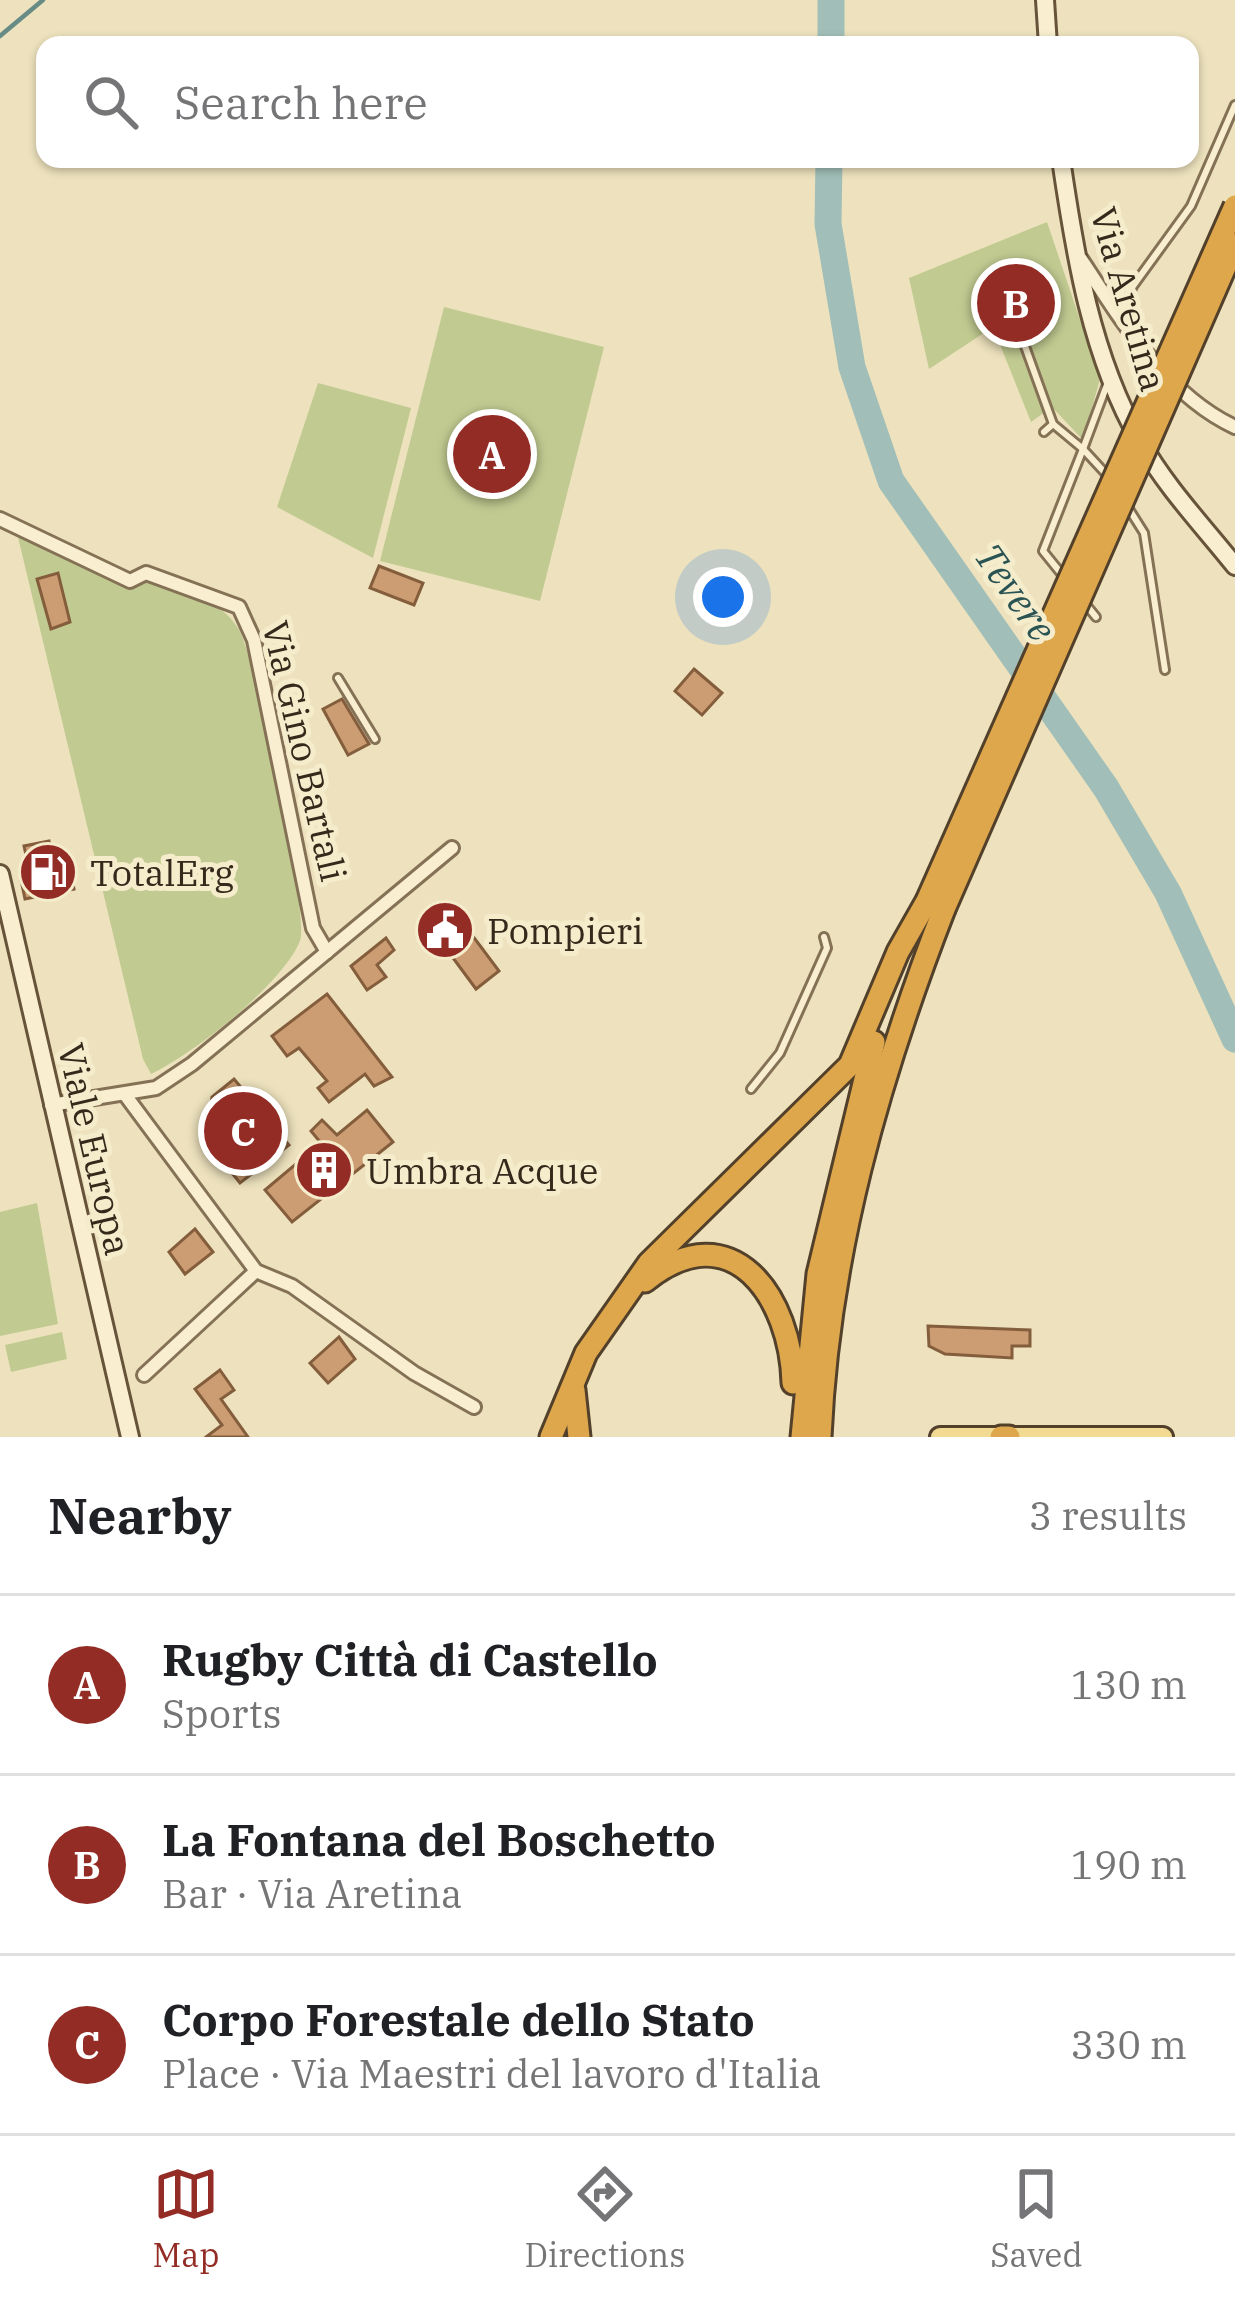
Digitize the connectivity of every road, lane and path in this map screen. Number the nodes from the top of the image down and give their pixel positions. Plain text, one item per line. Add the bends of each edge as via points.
1 (1045, 0) edge
2 (1047, 36) edge
3 (1235, 105) edge
4 (1062, 168) edge
5 (1235, 206) edge
6 (1235, 244) edge
7 (1074, 248) junction
8 (1119, 317) junction
9 (1022, 338) dead end
10 (1109, 379) junction
11 (1053, 424) junction
12 (1235, 427) edge
13 (1043, 433) dead end
14 (1083, 449) junction
15 (0, 519) edge
16 (1235, 566) edge
17 (1096, 617) dead end
18 (1165, 670) dead end
19 (338, 678) dead end
20 (375, 740) dead end
21 (452, 848) dead end
22 (0, 874) edge
23 (936, 905) junction
24 (824, 938) dead end
25 (327, 952) junction
26 (751, 1089) dead end
27 (125, 1096) junction
28 (51, 1105) junction
29 (857, 1139) junction
30 (256, 1271) junction
31 (618, 1305) junction
32 (144, 1375) dead end
33 (574, 1378) junction
34 (474, 1407) dead end
35 (1005, 1436) edge
36 (130, 1437) edge
37 (551, 1437) edge
38 (579, 1437) edge
39 (791, 1437) edge
40 (802, 1437) edge
41 (824, 1437) edge
42 (940, 1437) edge
43 (1163, 1437) edge

1 - 2 main road
3 - 8 lane via 1191,206
4 - 7 main road, Via Aretina
5 - 23 highway, bridge
6 - 23 highway, bridge
7 - 8 street
7 - 10 main road, Via Aretina
8 - 12 street via 1191,397
9 - 11 lane
10 - 14 lane
10 - 16 main road, Via Aretina via 1141,444
11 - 13 lane
11 - 14 lane
14 - 17 lane via 1042,551
14 - 18 lane via 1144,532
15 - 25 street, Via Gino Bartali via 130,580 146,573 239,607 254,640 314,928
19 - 20 lane
21 - 25 street, Via Gino Bartali
22 - 28 main road, Viale Europa
23 - 29 highway via 888,997
23 - 31 highway via 844,1072 678,1230
24 - 26 lane via 827,948 780,1054
25 - 27 street, Via Gino Bartali via 192,1064 156,1088
27 - 28 street, Via Gino Bartali
27 - 30 street
28 - 36 main road, Viale Europa
29 - 40 highway via 812,1318
29 - 41 highway via 832,1296
30 - 32 street
30 - 34 street via 292,1286
31 - 33 highway
31 - 39 highway via 660,1270 690,1258 728,1260 764,1282 791,1346
33 - 37 highway
33 - 38 highway
35 - 42 main road
35 - 43 main road

